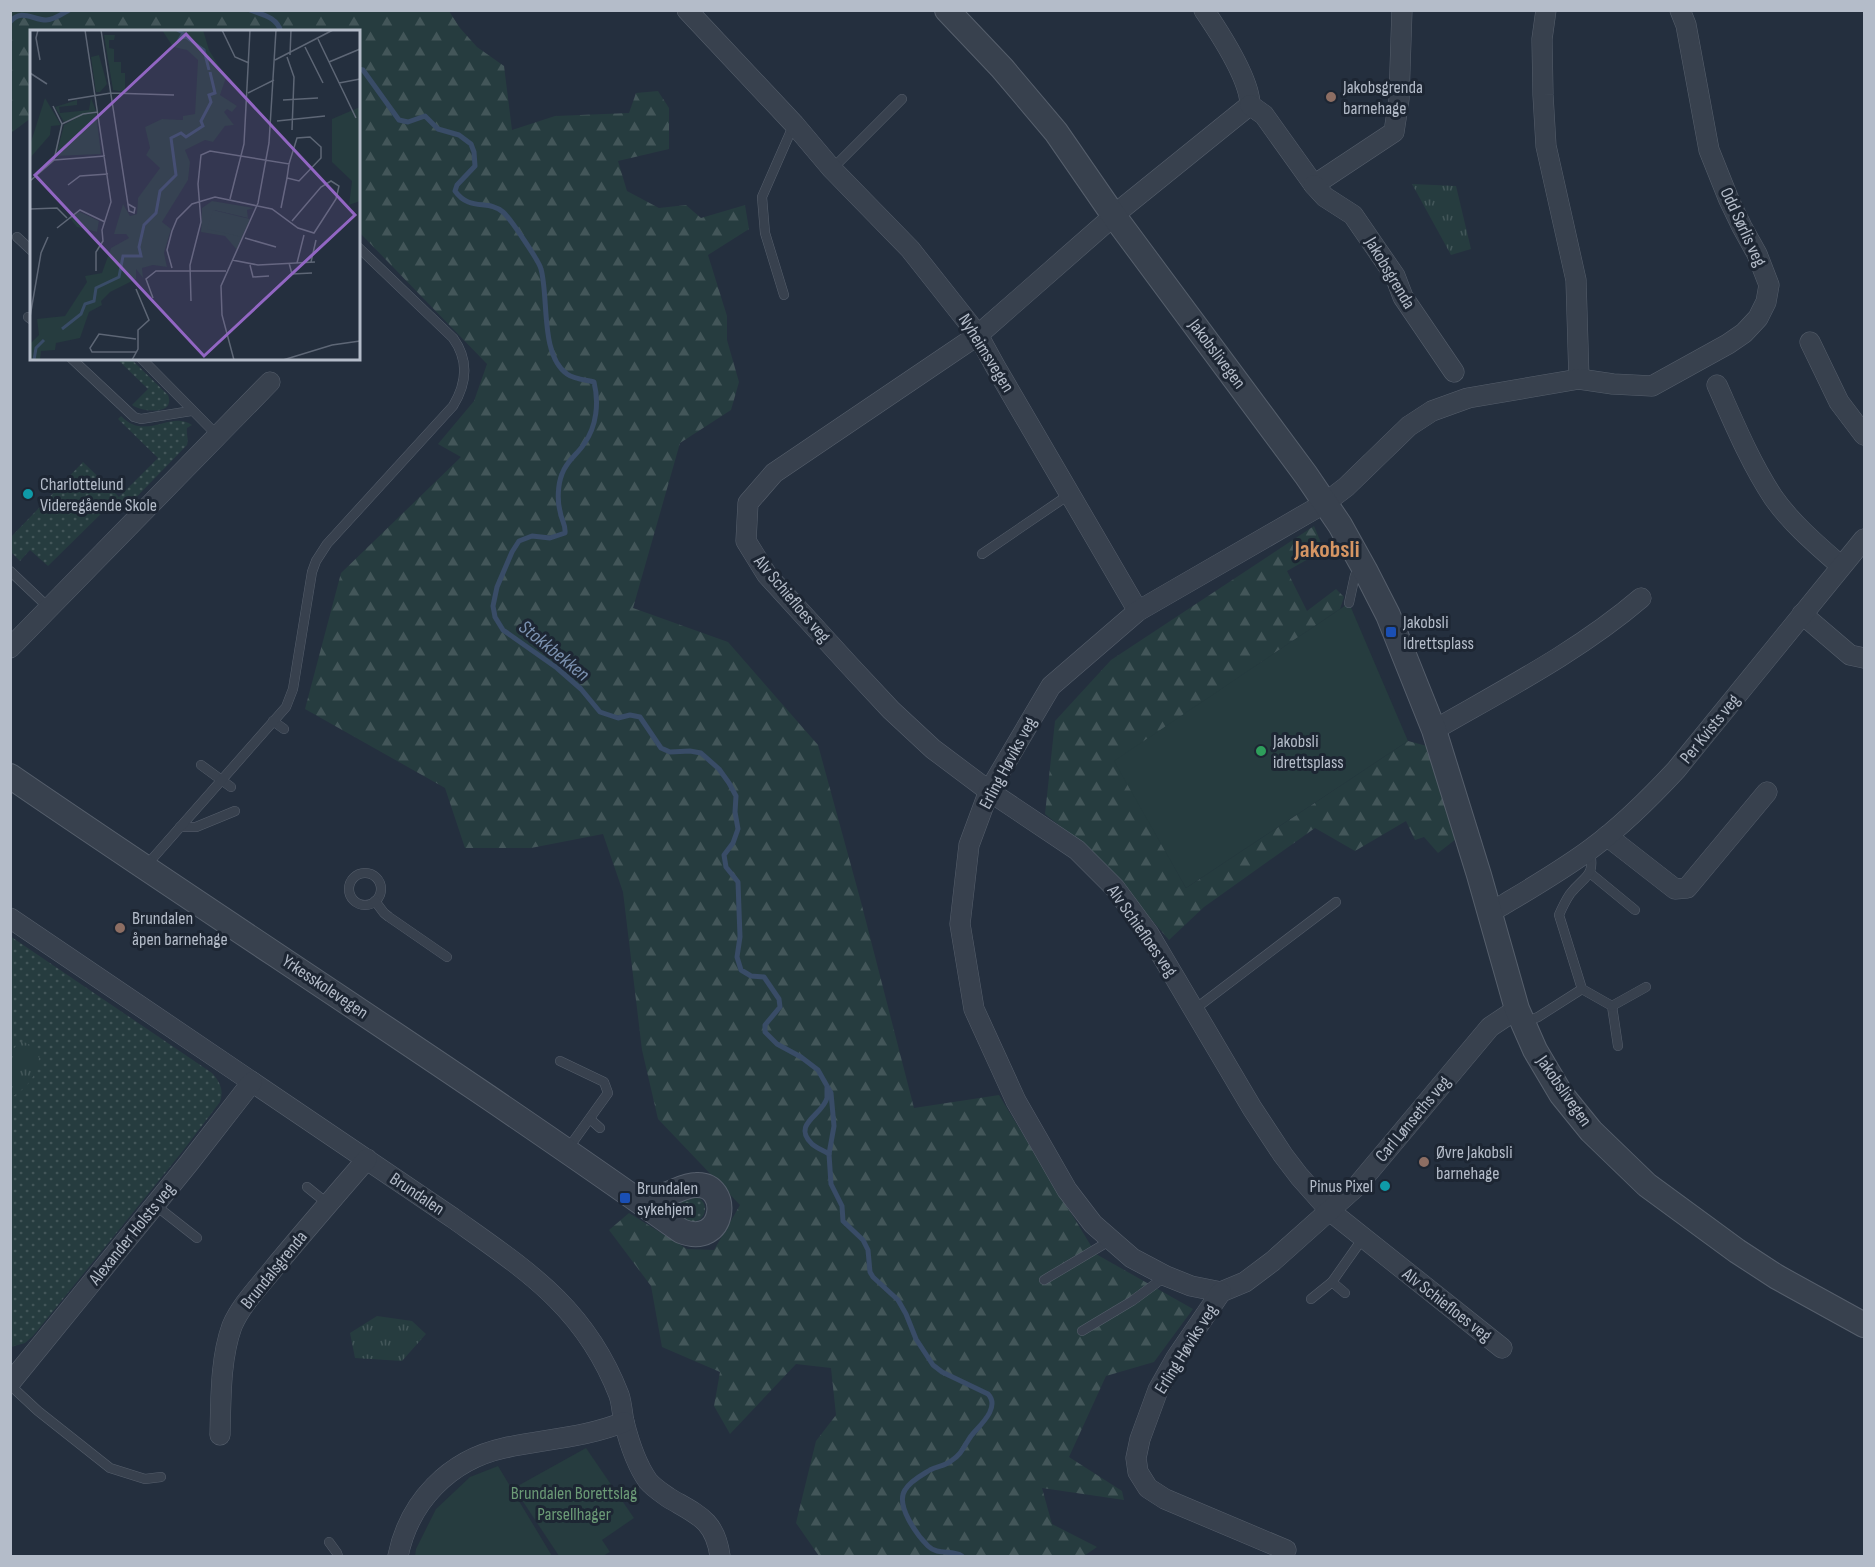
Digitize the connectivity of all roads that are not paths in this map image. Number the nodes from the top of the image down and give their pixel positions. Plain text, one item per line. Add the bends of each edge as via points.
1 (687, 10) edge
2 (947, 10) edge
3 (1204, 10) edge
4 (1402, 10) edge
5 (1546, 10) edge
6 (1680, 10) edge
7 (902, 99) dead end
8 (1250, 105) junction
9 (794, 124) junction
10 (832, 169) junction
11 (1314, 184) junction
12 (1114, 216) junction
13 (17, 237) dead end
14 (30, 249) edge
15 (360, 249) edge
16 (784, 295) dead end
17 (978, 335) junction
18 (1810, 342) dead end
19 (73, 360) edge
20 (143, 360) edge
21 (1455, 372) dead end
22 (1579, 379) junction
23 (270, 382) dead end
24 (1717, 386) dead end
25 (191, 411) junction
26 (217, 435) junction
27 (1864, 435) edge
28 (1070, 494) junction
29 (1325, 503) junction
30 (1864, 538) edge
31 (982, 554) dead end
32 (1841, 566) junction
33 (1365, 570) junction
34 (10, 571) edge
35 (1641, 598) dead end
36 (1349, 603) dead end
37 (49, 608) junction
38 (1138, 611) junction
39 (1802, 614) junction
40 (10, 648) edge
41 (1864, 658) edge
42 (273, 721) junction
43 (284, 729) dead end
44 (1434, 730) junction
45 (253, 744) junction
46 (262, 752) dead end
47 (201, 765) dead end
48 (10, 776) edge
49 (222, 779) junction
50 (231, 787) dead end
51 (989, 790) junction
52 (1767, 792) dead end
53 (235, 811) dead end
54 (180, 827) junction
55 (1607, 836) junction
56 (1590, 850) junction
57 (145, 867) junction
58 (1590, 873) junction
59 (375, 901) dead end
60 (1336, 902) dead end
61 (1635, 910) dead end
62 (1490, 912) junction
63 (10, 918) edge
64 (447, 957) dead end
65 (1646, 987) dead end
66 (1582, 989) junction
67 (1612, 1006) junction
68 (1195, 1009) junction
69 (1520, 1016) junction
70 (1618, 1046) dead end
71 (560, 1061) dead end
72 (252, 1082) junction
73 (590, 1119) junction
74 (600, 1128) dead end
75 (566, 1152) junction
76 (367, 1159) junction
77 (307, 1188) dead end
78 (637, 1200) dead end
79 (328, 1204) junction
80 (156, 1205) junction
81 (1330, 1211) junction
82 (197, 1238) dead end
83 (1363, 1238) junction
84 (1111, 1240) junction
85 (1166, 1276) junction
86 (1044, 1280) dead end
87 (1332, 1282) junction
88 (1221, 1292) junction
89 (1345, 1293) dead end
90 (1311, 1299) dead end
91 (1864, 1325) edge
92 (1082, 1331) dead end
93 (1502, 1348) dead end
94 (10, 1384) edge
95 (624, 1422) junction
96 (220, 1435) dead end
97 (161, 1477) dead end
98 (328, 1542) dead end
99 (1285, 1553) edge
100 (338, 1557) edge
101 (398, 1557) edge
102 (720, 1557) edge

1 - 9 street, Nyheimsvegen
2 - 12 street, Jakobslivegen via 1047,121
3 - 8 street via 1223,38 1250,94
4 - 11 street via 1394,132
5 - 22 street via 1542,39 1546,146 1575,280
6 - 22 street, Odd Sørlis veg via 1709,150 1769,285 1766,302 1744,333 1652,386
7 - 10 lane
8 - 11 street, Jakobsgrenda via 1264,115
8 - 12 street
9 - 10 street, Nyheimsvegen
9 - 16 lane via 762,197 765,232
10 - 17 street, Nyheimsvegen via 910,249
11 - 21 street, Jakobsgrenda via 1325,197 1353,215
12 - 17 street, Alv Schiefloes veg
12 - 29 street, Jakobslivegen
13 - 14 lane
15 - 42 lane via 453,338 464,361 463,386 453,406 327,544 316,561 308,586 293,689 286,707
17 - 28 street, Nyheimsvegen
17 - 51 street, Alv Schiefloes veg via 774,473 747,503 746,541 795,607 891,710 933,749
18 - 27 street via 1839,402
19 - 25 lane via 134,417
20 - 25 lane
22 - 29 street, Odd Sørlis veg via 1468,398 1432,411 1409,426
23 - 26 street
24 - 32 street via 1745,448 1774,498 1806,535
25 - 26 lane
26 - 37 street via 97,551
28 - 31 lane
28 - 38 street, Nyheimsvegen
29 - 33 street, Jakobslivegen
29 - 38 street, Erling Høviks veg
30 - 32 street, Per Kvists veg
32 - 39 street, Per Kvists veg
33 - 36 lane via 1355,575
33 - 44 street, Jakobslivegen via 1388,615
34 - 37 lane
35 - 44 street via 1613,622
37 - 40 street
38 - 51 street, Erling Høviks veg via 1051,686
39 - 41 street via 1850,655
39 - 55 street, Per Kvists veg via 1676,770
42 - 43 lane
42 - 45 lane
44 - 62 street, Jakobslivegen
45 - 46 lane
45 - 49 lane
47 - 49 lane
48 - 57 street, Yrkesskolevegen
49 - 50 lane
49 - 54 lane
51 - 68 street, Alv Schiefloes veg via 1077,850 1115,888
51 - 84 street, Erling Høviks veg via 969,845 960,924 974,1008 1016,1101 1067,1190
52 - 55 street via 1687,888 1675,889
53 - 54 lane via 196,827
54 - 57 lane
55 - 56 street, Per Kvists veg
56 - 58 lane
56 - 62 street, Per Kvists veg
57 - 75 street, Yrkesskolevegen
58 - 61 lane
58 - 66 lane via 1570,894 1559,915
59 - 64 lane via 389,917
60 - 68 lane
62 - 69 street, Jakobslivegen
63 - 72 street, Brundalen
65 - 67 lane
66 - 67 lane
66 - 69 lane via 1538,1017
67 - 70 lane
68 - 81 street, Alv Schiefloes veg via 1283,1155
69 - 81 street, Carl Lønseths veg via 1490,1027 1357,1186
69 - 91 street, Jakobslivegen via 1548,1074 1575,1112 1647,1185 1757,1264
71 - 73 lane via 604,1082 608,1093
72 - 76 street, Brundalen
72 - 80 street, Alexander Holsts veg
73 - 74 lane
73 - 75 lane
75 - 78 street, Yrkesskolevegen
76 - 79 street, Brundalsgrenda
76 - 95 street, Brundalen via 525,1269 550,1291 577,1321 609,1373
77 - 79 lane
79 - 96 street, Brundalsgrenda via 233,1323 223,1379
80 - 82 lane
80 - 94 street, Alexander Holsts veg
81 - 83 street, Alv Schiefloes veg
81 - 88 street, Carl Lønseths veg via 1274,1261 1245,1282
83 - 87 lane
83 - 93 street, Alv Schiefloes veg
84 - 85 street, Erling Høviks veg via 1132,1258
84 - 86 lane
85 - 88 street, Erling Høviks veg
85 - 92 lane
87 - 89 lane
87 - 90 lane
88 - 99 street, Erling Høviks veg via 1158,1390 1140,1439 1138,1472 1148,1488 1165,1499
94 - 97 lane via 110,1468 145,1479
95 - 101 street via 594,1433 502,1448 469,1461 423,1498 407,1526
95 - 102 street, Brundalen via 636,1459 649,1482 706,1522 716,1536
98 - 100 lane

